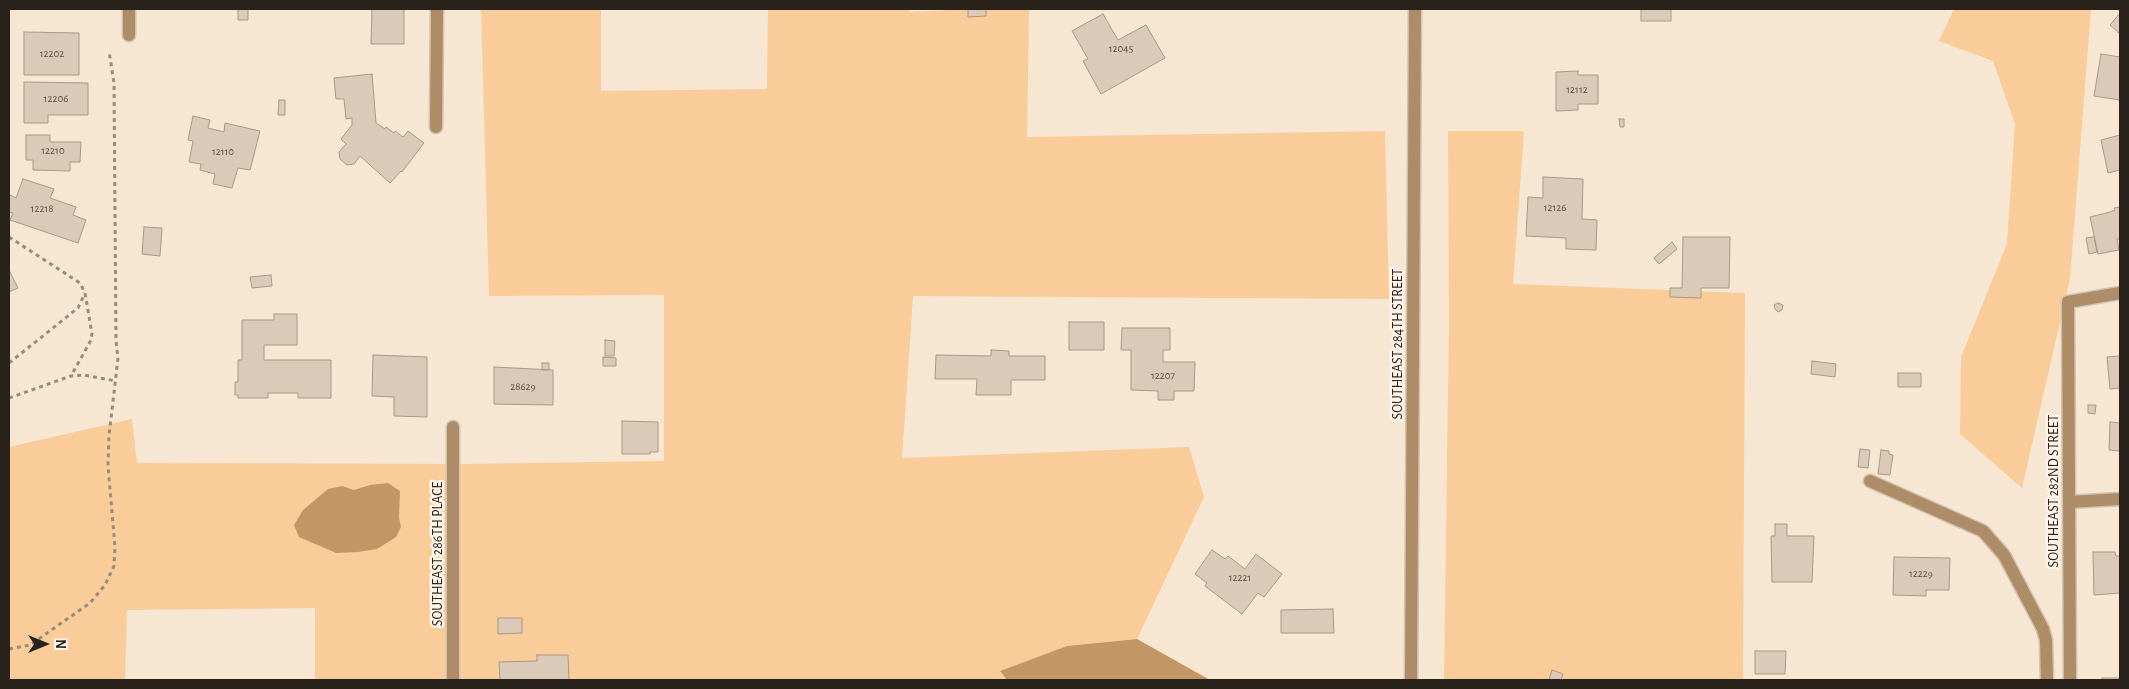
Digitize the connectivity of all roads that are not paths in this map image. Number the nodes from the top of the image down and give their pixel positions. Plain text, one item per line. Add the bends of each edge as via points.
1 (129, 9) edge
2 (437, 9) edge
3 (1415, 9) edge
4 (129, 35) dead end
5 (436, 127) dead end
6 (2120, 293) edge
7 (453, 427) dead end
8 (1870, 481) dead end
9 (2120, 499) edge
10 (2070, 502) junction
11 (454, 680) edge
12 (1411, 680) edge
13 (2047, 680) edge
14 (2070, 680) edge

1 - 4 street
2 - 5 street
3 - 12 street, SOUTHEAST 284TH STREET
6 - 10 street, SOUTHEAST 282ND STREET via 2068,302
7 - 11 street, SOUTHEAST 286TH PLACE
8 - 13 street via 1983,531 2004,555 2043,629
9 - 10 street
10 - 14 street, SOUTHEAST 282ND STREET

